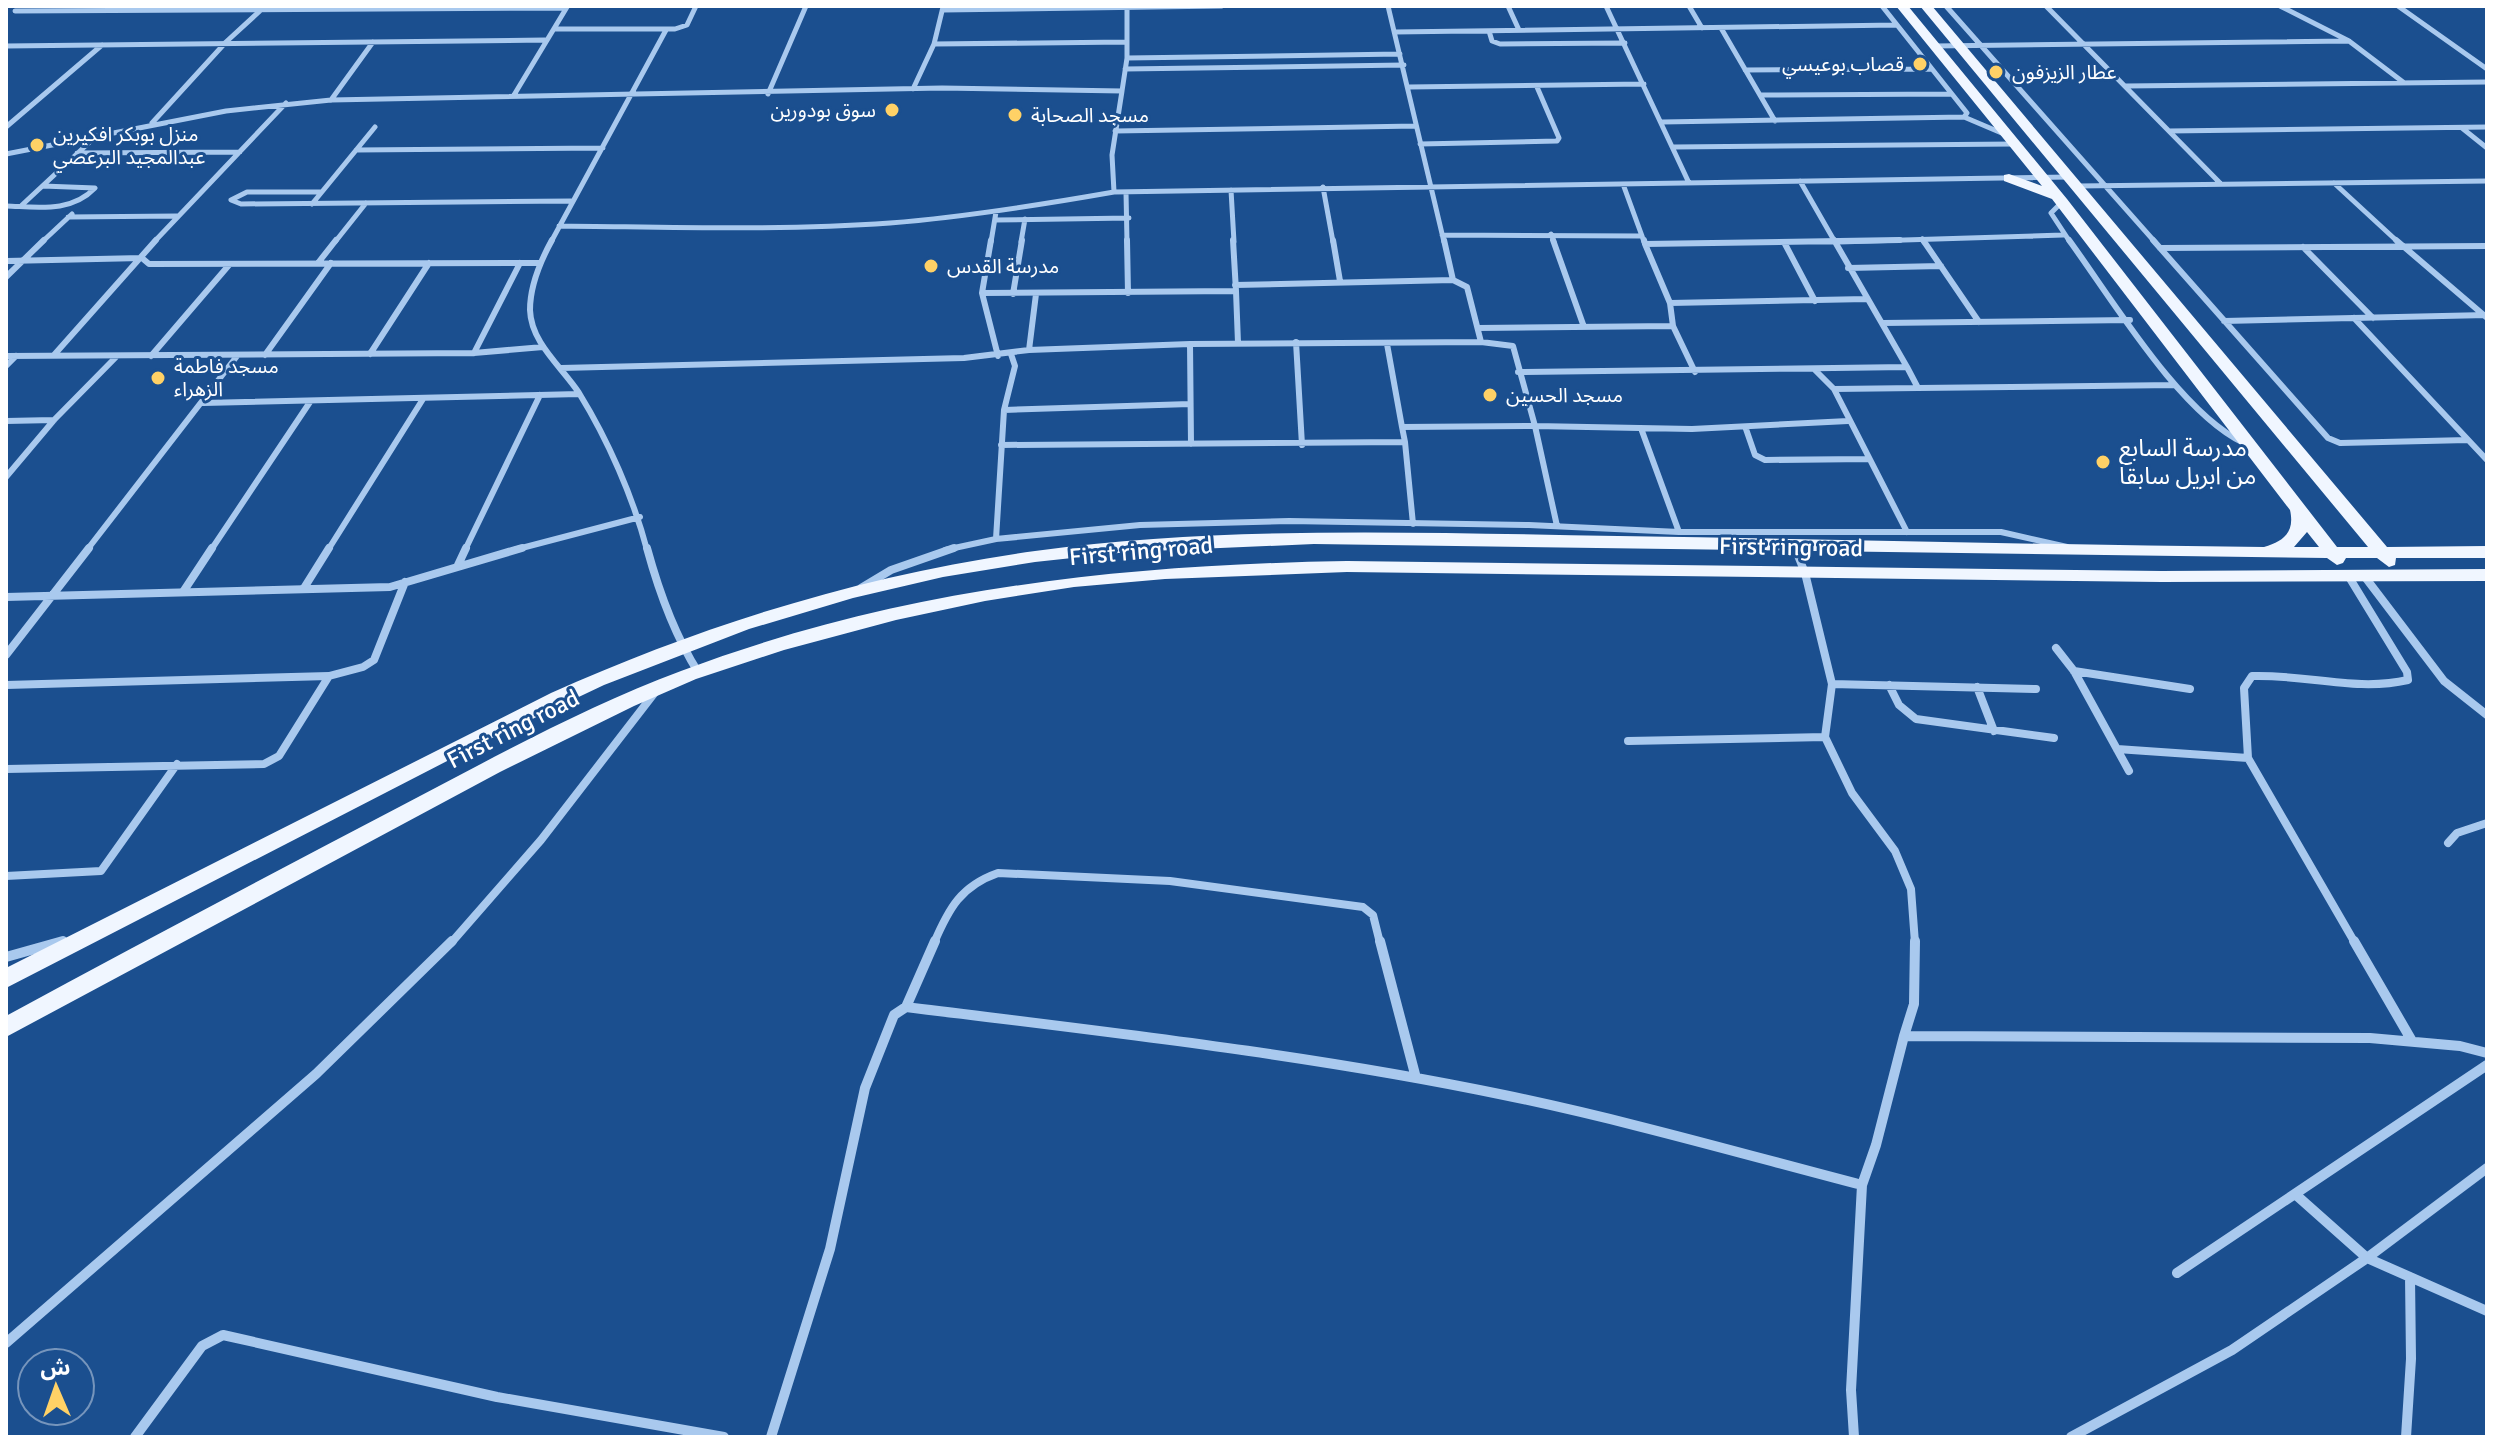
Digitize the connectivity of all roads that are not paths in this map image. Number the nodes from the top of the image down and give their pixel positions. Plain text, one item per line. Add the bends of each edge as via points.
1 (21, 6) edge
2 (696, 6) edge
3 (806, 6) edge
4 (1222, 6) edge
5 (1388, 6) edge
6 (1508, 6) edge
7 (1606, 6) edge
8 (1689, 6) edge
9 (1882, 6) edge
10 (1902, 6) edge
11 (1926, 6) edge
12 (1946, 6) edge
13 (2046, 6) edge
14 (2280, 6) edge
15 (2398, 6) edge
16 (567, 7) edge
17 (1127, 7) edge
18 (264, 8) edge
19 (943, 8) edge
20 (15, 11) junction
21 (6, 18) edge
22 (1896, 25) junction
23 (1702, 28) junction
24 (1721, 28) junction
25 (555, 29) junction
26 (1617, 29) junction
27 (666, 30) junction
28 (1519, 30) junction
29 (1489, 31) junction
30 (1395, 32) junction
31 (545, 40) junction
32 (2349, 41) junction
33 (226, 42) junction
34 (373, 42) junction
35 (1126, 42) junction
36 (1625, 43) junction
37 (934, 44) junction
38 (2086, 44) junction
39 (103, 45) junction
40 (1981, 45) junction
41 (6, 46) edge
42 (1934, 46) junction
43 (1959, 46) junction
44 (1400, 54) junction
45 (1127, 58) junction
46 (1404, 65) junction
47 (1125, 69) junction
48 (1931, 69) junction
49 (2487, 69) edge
50 (1745, 70) junction
51 (2487, 82) edge
52 (2404, 83) junction
53 (1644, 84) junction
54 (2126, 86) junction
55 (1409, 87) junction
56 (1537, 87) junction
57 (913, 89) junction
58 (1122, 91) junction
59 (633, 92) junction
60 (768, 94) junction
61 (1951, 94) junction
62 (514, 95) junction
63 (1760, 95) junction
64 (331, 100) junction
65 (286, 103) junction
66 (1964, 117) junction
67 (1775, 121) junction
68 (1662, 122) junction
69 (151, 124) junction
70 (1416, 126) junction
71 (6, 127) edge
72 (375, 127) dead end
73 (2487, 127) edge
74 (2461, 128) junction
75 (1115, 131) junction
76 (2169, 131) junction
77 (94, 137) junction
78 (1420, 144) junction
79 (2015, 145) junction
80 (1674, 147) junction
81 (603, 148) junction
82 (2487, 148) edge
83 (356, 150) junction
84 (240, 152) junction
85 (77, 153) junction
86 (6, 154) edge
87 (2009, 178) junction
88 (2042, 178) junction
89 (1800, 181) junction
90 (2487, 181) edge
91 (2074, 182) junction
92 (2334, 182) junction
93 (1689, 183) junction
94 (2220, 183) junction
95 (1623, 184) junction
96 (2103, 185) junction
97 (43, 186) junction
98 (1429, 186) junction
99 (1323, 187) junction
100 (1231, 190) junction
101 (321, 192) junction
102 (1114, 192) junction
103 (1126, 192) junction
104 (2060, 199) junction
105 (571, 201) junction
106 (366, 203) junction
107 (312, 204) junction
108 (6, 206) edge
109 (22, 206) junction
110 (70, 206) junction
111 (177, 216) junction
112 (995, 216) junction
113 (68, 217) junction
114 (1129, 218) junction
115 (1025, 219) junction
116 (559, 226) junction
117 (1551, 234) junction
118 (1442, 235) junction
119 (2063, 235) junction
120 (1642, 236) junction
121 (1922, 239) junction
122 (1835, 242) junction
123 (1645, 244) junction
124 (1785, 244) junction
125 (2487, 246) edge
126 (2303, 247) junction
127 (2160, 248) junction
128 (2404, 248) junction
129 (142, 258) junction
130 (23, 260) junction
131 (6, 261) edge
132 (318, 263) junction
133 (331, 263) junction
134 (429, 263) junction
135 (520, 263) junction
136 (540, 263) junction
137 (229, 265) junction
138 (1941, 266) junction
139 (1848, 268) junction
140 (6, 277) edge
141 (1453, 280) junction
142 (1340, 281) junction
143 (1235, 288) junction
144 (982, 293) junction
145 (1128, 293) junction
146 (1013, 294) junction
147 (1036, 294) junction
148 (1867, 299) junction
149 (1815, 301) junction
150 (1670, 303) junction
151 (2486, 316) edge
152 (2354, 318) junction
153 (2373, 318) junction
154 (2130, 320) junction
155 (2224, 321) junction
156 (1979, 322) junction
157 (1882, 323) junction
158 (1673, 326) junction
159 (1584, 327) junction
160 (1478, 328) junction
161 (1296, 342) junction
162 (1481, 342) junction
163 (1238, 343) junction
164 (1190, 344) junction
165 (1387, 344) junction
166 (543, 347) junction
167 (1029, 350) junction
168 (474, 353) junction
169 (370, 354) junction
170 (1011, 354) junction
171 (54, 355) junction
172 (265, 355) junction
173 (6, 356) edge
174 (16, 356) junction
175 (117, 356) junction
176 (151, 356) junction
177 (237, 356) junction
178 (998, 356) junction
179 (6, 366) edge
180 (1907, 367) junction
181 (561, 368) junction
182 (1814, 370) junction
183 (1518, 372) junction
184 (1695, 372) junction
185 (2175, 385) junction
186 (1918, 388) junction
187 (1834, 389) junction
188 (579, 394) junction
189 (540, 395) junction
190 (423, 399) junction
191 (310, 402) junction
192 (203, 403) junction
193 (1190, 404) junction
194 (1004, 410) junction
195 (54, 420) junction
196 (6, 421) edge
197 (1848, 421) junction
198 (1535, 426) junction
199 (1402, 427) junction
200 (1746, 429) junction
201 (1642, 431) junction
202 (2468, 440) junction
203 (1405, 442) junction
204 (1191, 444) junction
205 (1001, 445) junction
206 (1302, 445) junction
207 (2251, 446) junction
208 (1869, 459) junction
209 (2487, 460) edge
210 (6, 477) edge
211 (2295, 502) junction
212 (640, 517) junction
213 (1413, 524) junction
214 (1557, 526) junction
215 (1679, 532) junction
216 (1907, 532) junction
217 (996, 539) junction
218 (1362, 540) junction
219 (1793, 544) junction
220 (2044, 550) junction
221 (1064, 551) junction
222 (2087, 552) junction
223 (2487, 552) edge
224 (2265, 553) junction
225 (2333, 553) junction
226 (2383, 553) junction
227 (458, 565) junction
228 (1363, 569) junction
229 (1805, 573) junction
230 (2487, 575) edge
231 (2059, 576) junction
232 (2402, 576) junction
233 (2357, 577) junction
234 (405, 582) junction
235 (1073, 582) junction
236 (304, 588) junction
237 (183, 592) junction
238 (854, 592) junction
239 (55, 594) junction
240 (6, 597) edge
241 (681, 645) junction
242 (2056, 648) dead end
243 (6, 655) edge
244 (2074, 671) junction
245 (698, 672) junction
246 (329, 676) junction
247 (1832, 684) junction
248 (6, 685) edge
249 (1889, 685) junction
250 (659, 687) junction
251 (1977, 687) junction
252 (2036, 689) dead end
253 (2190, 689) dead end
254 (2487, 715) edge
255 (1994, 731) junction
256 (1825, 737) junction
257 (2054, 738) dead end
258 (1628, 741) dead end
259 (2117, 749) junction
260 (2248, 758) junction
261 (177, 764) junction
262 (6, 769) edge
263 (2129, 771) dead end
264 (2487, 823) edge
265 (2448, 843) dead end
266 (6, 876) edge
267 (103, 930) junction
268 (6, 957) edge
269 (6, 979) edge
270 (906, 1007) junction
271 (6, 1027) edge
272 (1904, 1036) junction
273 (2412, 1041) junction
274 (2487, 1053) edge
275 (2487, 1065) edge
276 (1416, 1078) junction
277 (2487, 1168) edge
278 (1862, 1185) junction
279 (2295, 1194) junction
280 (2367, 1258) junction
281 (2177, 1273) dead end
282 (2410, 1277) junction
283 (2487, 1311) edge
284 (6, 1343) edge
285 (2089, 1434) edge
286 (135, 1437) edge
287 (724, 1437) edge
288 (771, 1437) edge
289 (1854, 1437) edge
290 (2071, 1437) edge
291 (2406, 1437) edge

1 - 20 street
2 - 27 street via 687,25
3 - 60 street
4 - 17 street
5 - 30 street
6 - 28 street
7 - 26 street
8 - 23 street
9 - 22 street
10 - 42 main road
11 - 43 main road
12 - 40 street
13 - 38 street
14 - 32 street
15 - 49 street
16 - 18 street
16 - 25 street
17 - 19 street
17 - 35 street
18 - 20 street
18 - 33 street
19 - 37 street
20 - 21 street
22 - 24 street
22 - 48 street
23 - 24 street
23 - 26 street
24 - 50 street
25 - 27 street
25 - 31 street
26 - 28 street
26 - 36 street
27 - 59 street
28 - 29 street
29 - 30 street
29 - 36 street via 1492,41 1504,44
30 - 44 street
31 - 34 street
31 - 62 street
32 - 38 street
32 - 52 street
33 - 34 street
33 - 39 street
33 - 69 street
34 - 64 street
35 - 37 street
35 - 45 street
36 - 53 street
37 - 57 street
38 - 40 street
38 - 54 street
39 - 41 street
39 - 71 street
40 - 43 street
40 - 96 street
42 - 43 street
42 - 79 main road
43 - 91 main road
44 - 45 street
44 - 46 street
45 - 47 street
46 - 47 street
46 - 55 street
47 - 58 street
48 - 50 street
48 - 61 street
50 - 63 street
51 - 52 street
52 - 54 street
53 - 56 street
53 - 68 street
54 - 76 street
55 - 56 street
55 - 70 street
56 - 78 street via 1557,141
57 - 58 street
57 - 60 street
58 - 75 street
59 - 60 street
59 - 62 street
59 - 81 street
61 - 63 street
61 - 66 street via 1967,113
62 - 64 street
63 - 67 street
64 - 65 street
65 - 69 street
65 - 84 street
66 - 67 street
66 - 79 street
67 - 68 street
68 - 80 street
69 - 77 street
70 - 75 street
70 - 78 street
72 - 83 street
73 - 74 street
74 - 76 street
74 - 82 street
75 - 102 street
76 - 94 street
77 - 85 street
77 - 86 street
78 - 98 street
79 - 80 street
79 - 87 main road via 2019,169
79 - 88 main road
80 - 93 street
81 - 83 street
81 - 105 street
83 - 101 street
84 - 85 street
84 - 111 street
85 - 97 street
87 - 88 street
87 - 89 street
87 - 104 main road
88 - 91 street
88 - 104 main road
89 - 93 street
89 - 122 street
90 - 92 street
91 - 96 street
91 - 226 main road
92 - 94 street
92 - 128 street
93 - 95 street
94 - 96 street
95 - 98 street
95 - 120 street
96 - 127 street
97 - 109 street
97 - 110 street via 94,187 84,201
98 - 99 street
98 - 118 street
99 - 100 street
99 - 142 street
100 - 103 street
100 - 143 street
101 - 107 street
101 - 107 street via 247,192 231,200
102 - 103 street
102 - 112 street
103 - 114 street
104 - 119 street via 2051,213
104 - 207 main road
105 - 106 street
105 - 116 street
106 - 107 street
106 - 132 street
108 - 109 street
109 - 110 street
110 - 113 street via 74,211
111 - 113 street
111 - 129 street
112 - 115 street
112 - 116 street via 847,225
112 - 144 street
113 - 130 street
114 - 115 street
114 - 145 street
115 - 146 street
116 - 136 street
117 - 118 street
117 - 120 street
117 - 159 street
118 - 141 street
119 - 121 street
119 - 154 street
120 - 123 street
121 - 122 street
121 - 138 street
122 - 124 street
122 - 139 street
123 - 124 street
123 - 150 street
124 - 149 street
125 - 128 street
126 - 127 street
126 - 128 street
126 - 153 street
127 - 155 street
128 - 151 street
129 - 130 street
129 - 137 street via 149,264
129 - 171 street
130 - 131 street
130 - 140 street
132 - 133 street
132 - 137 street
133 - 134 street
133 - 172 street
134 - 135 street
134 - 169 street
135 - 136 street
135 - 168 street
136 - 166 street via 530,309
137 - 176 street
138 - 139 street
138 - 156 street
139 - 148 street
141 - 142 street
141 - 160 street via 1467,287
142 - 143 street
143 - 145 street
143 - 163 street
144 - 146 street
144 - 178 street
145 - 147 street
146 - 147 street
147 - 167 street
148 - 149 street
148 - 157 street
149 - 150 street
150 - 158 street
151 - 153 street
152 - 153 street
152 - 155 street
152 - 202 street
154 - 156 street
154 - 185 street
155 - 202 street via 2331,441
156 - 157 street
157 - 180 street
158 - 159 street
158 - 184 street
159 - 160 street
160 - 162 street
161 - 163 street
161 - 165 street
161 - 206 street
162 - 165 street
162 - 183 street via 1513,346
163 - 164 street
164 - 167 street
164 - 193 street
165 - 199 street
166 - 168 street
166 - 181 street
167 - 170 street
168 - 169 street
169 - 172 street
170 - 178 street
170 - 194 street via 1015,366
171 - 174 street
171 - 175 street
172 - 177 street
173 - 174 street
174 - 179 street
175 - 176 street
175 - 195 street
176 - 177 street
177 - 192 street
178 - 181 street
180 - 182 street
180 - 186 street
181 - 188 street
182 - 184 street
182 - 187 street
183 - 184 street
183 - 198 street
185 - 186 street
185 - 207 street via 2223,433
186 - 187 street
187 - 197 street
188 - 189 street
188 - 212 street
189 - 190 street
189 - 227 street
190 - 191 street
190 - 236 street
191 - 192 street
191 - 237 street
192 - 239 street
193 - 194 street
193 - 204 street
194 - 205 street
195 - 196 street
195 - 210 street
197 - 200 street
197 - 208 street
198 - 199 street
198 - 201 street
198 - 214 street
199 - 203 street
200 - 201 street
200 - 208 street via 1755,455 1765,460
201 - 215 street
202 - 209 street
203 - 206 street
203 - 213 street
204 - 205 street
204 - 206 street
205 - 217 street
207 - 211 main road
208 - 216 street
211 - 224 main road via 2302,519 2298,535
211 - 225 main road
212 - 227 street
212 - 241 street via 657,584
213 - 214 street
213 - 217 street via 1140,525
214 - 215 street
215 - 216 street
216 - 222 street via 2001,532
217 - 238 street via 936,552
218 - 219 main road, First ring road
218 - 221 main road, First ring road via 1187,540
218 - 228 main road
219 - 220 main road, First ring road
219 - 229 street
220 - 222 main road, First ring road
220 - 231 main road
221 - 235 main road
221 - 238 main road, First ring road
222 - 224 main road, First ring road
223 - 226 main road, First ring road
224 - 225 main road, First ring road
225 - 226 main road, First ring road
225 - 233 main road
226 - 232 main road
227 - 234 street
228 - 229 main road, First ring road
228 - 235 main road, First ring road via 1197,571
229 - 231 main road, First ring road
229 - 247 street
230 - 232 main road, First ring road
231 - 233 main road, First ring road
232 - 233 main road, First ring road
233 - 254 street via 2444,681
233 - 260 street via 2408,680 2395,684 2275,673 2252,676 2244,688
234 - 236 street via 390,587
234 - 246 street via 374,660
235 - 245 main road, First ring road via 902,612
236 - 237 street
237 - 239 street
238 - 241 main road, First ring road
239 - 240 street
239 - 243 street
241 - 245 street
241 - 267 main road, First ring road via 451,751
242 - 244 street
244 - 253 street
244 - 259 street
245 - 250 main road, First ring road
246 - 248 street
246 - 261 street via 279,756 264,764
247 - 249 street
247 - 256 street
249 - 251 street
249 - 255 street via 1899,705 1916,719
250 - 271 main road, First ring road via 537,744
250 - 284 street via 576,801 416,980 299,1089
251 - 252 street
251 - 255 street
255 - 257 street
256 - 258 street
256 - 272 street via 1852,793 1895,851 1911,889 1914,1004
259 - 260 street
259 - 263 street
260 - 273 street
261 - 262 street
261 - 266 street via 101,871
264 - 265 street via 2457,833
267 - 268 street
267 - 269 main road, First ring road
270 - 276 street
270 - 276 street via 961,893 998,873 1170,881 1363,907 1373,915
270 - 288 street via 894,1015 865,1088 830,1249
272 - 273 street
272 - 278 street
273 - 274 street
275 - 279 street
276 - 278 street via 1507,1095
277 - 280 street
278 - 289 street via 1851,1390
279 - 280 street
279 - 281 street
280 - 282 street
280 - 285 street via 2232,1350
282 - 283 street
282 - 291 street
285 - 290 street
286 - 287 street via 202,1346 223,1335 497,1397

